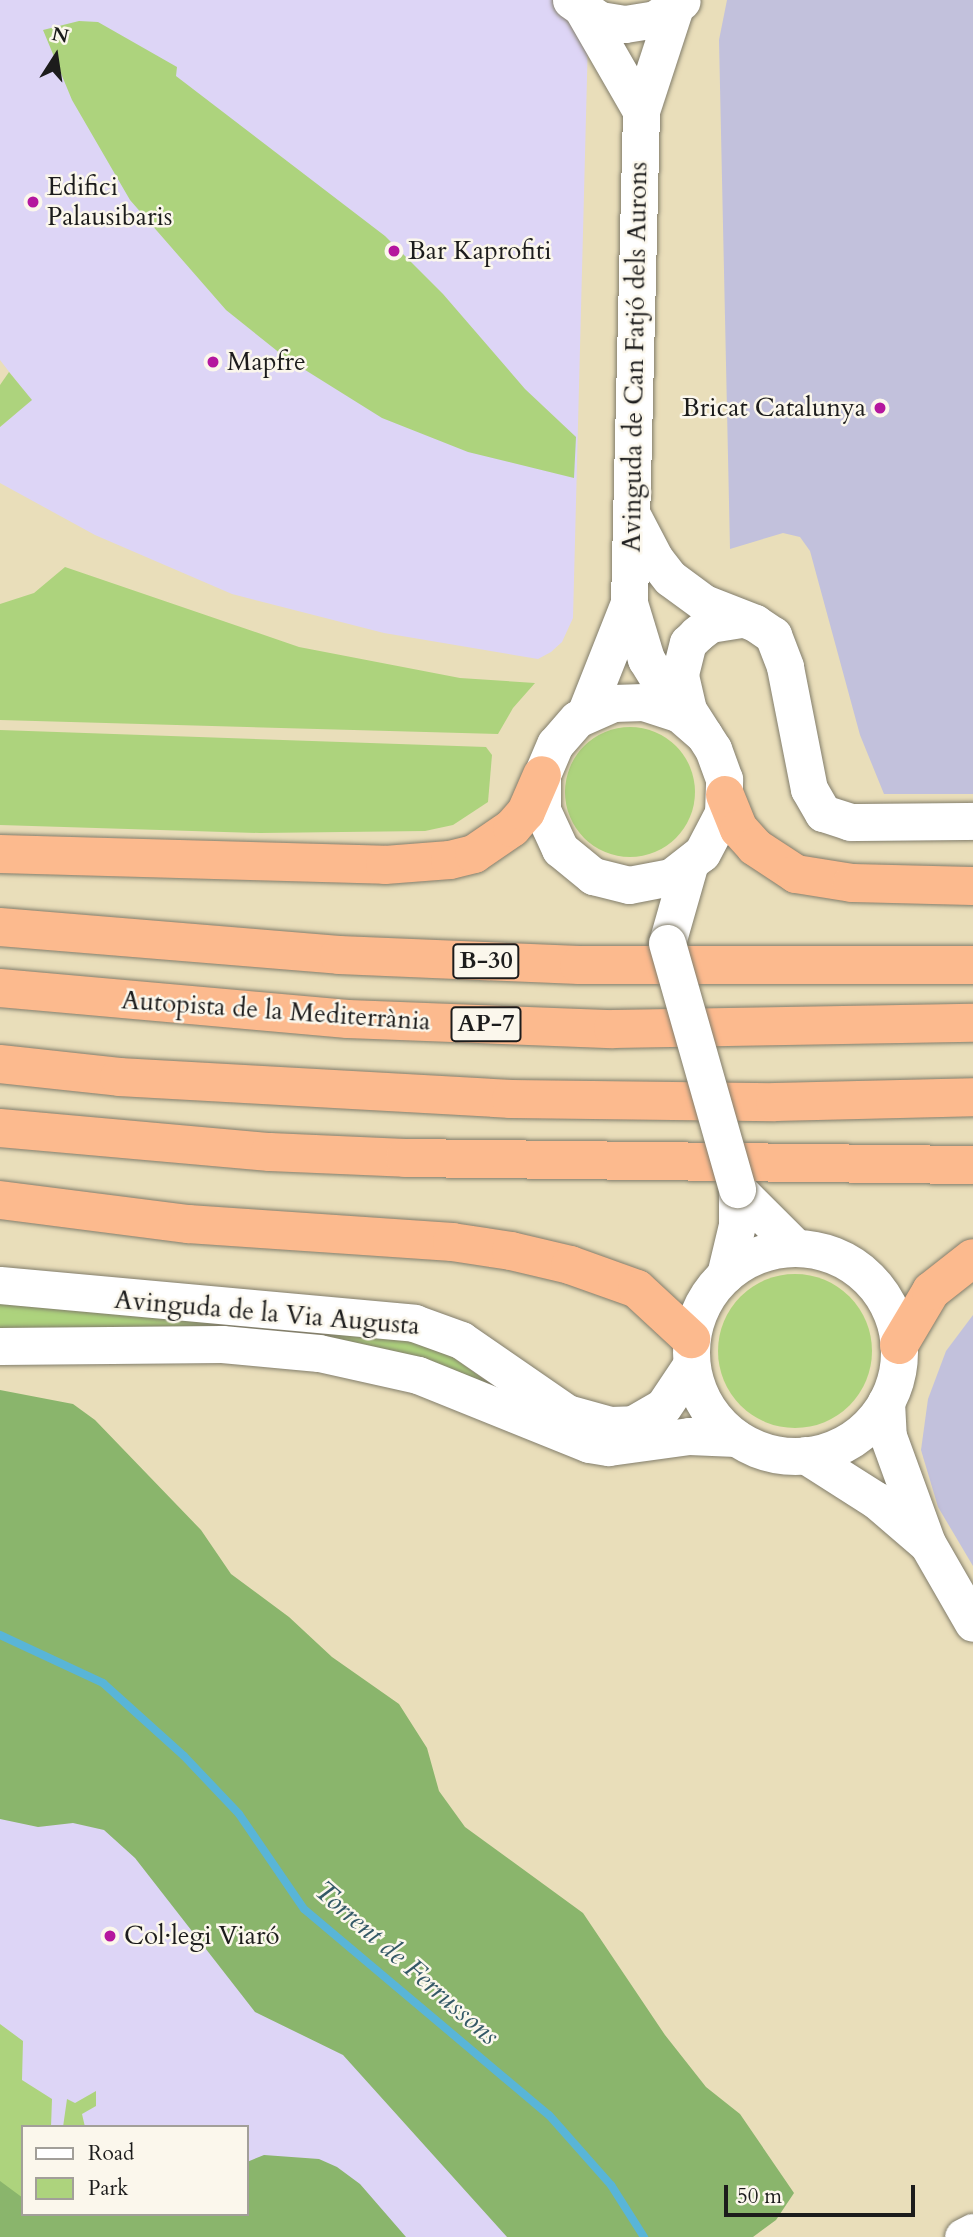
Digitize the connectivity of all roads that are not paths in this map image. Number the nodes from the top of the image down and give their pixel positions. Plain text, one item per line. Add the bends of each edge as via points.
1 (679, 4) edge
2 (577, 5) edge
3 (641, 111) junction
4 (631, 512) junction
5 (629, 598) junction
6 (704, 603) junction
7 (743, 619) junction
8 (585, 714) junction
9 (692, 725) junction
10 (542, 775) junction
11 (725, 795) junction
12 (973, 821) edge
13 (0, 854) edge
14 (689, 866) junction
15 (618, 884) junction
16 (973, 886) edge
17 (0, 927) edge
18 (667, 943) junction
19 (973, 965) edge
20 (0, 988) edge
21 (973, 1023) edge
22 (0, 1064) edge
23 (973, 1097) edge
24 (0, 1128) edge
25 (973, 1166) edge
26 (737, 1189) junction
27 (0, 1200) edge
28 (796, 1248) junction
29 (973, 1258) edge
30 (725, 1275) junction
31 (0, 1285) edge
32 (898, 1345) junction
33 (0, 1346) edge
34 (691, 1352) junction
35 (886, 1402) junction
36 (736, 1438) junction
37 (805, 1455) junction
38 (927, 1543) junction
39 (973, 1623) edge
40 (973, 2232) edge
41 (963, 2237) edge

1 - 2 street via 655,19 632,24 600,20
1 - 3 street, Avinguda de Can Fatjó dels Aurons via 660,42
2 - 3 street
3 - 4 street, Avinguda de Can Fatjó dels Aurons
4 - 5 street, Avinguda de Can Fatjó dels Aurons
4 - 6 street via 655,559
5 - 6 street via 657,587
5 - 8 street, Avinguda de Can Fatjó dels Aurons
5 - 9 street, Avinguda de Can Fatjó dels Aurons via 646,659
6 - 7 street
7 - 9 street via 710,624 688,643 680,692
7 - 12 street via 765,629 780,647 809,789 823,813 850,822
8 - 9 street via 628,701 651,703
8 - 10 street via 555,744
9 - 11 street via 720,763
10 - 13 highway via 526,812 512,828 474,854 450,860 384,865
10 - 15 street via 542,810 555,842 578,867
11 - 14 street via 717,830
11 - 16 highway via 739,829 755,847 796,874 852,883
14 - 15 street via 650,883
14 - 18 street
15 - 18 street via 643,906
17 - 19 highway, B-30 via 339,955 579,965
18 - 26 street, bridge
20 - 21 highway, Autopista de la Mediterrània / AP-7 via 321,1017 613,1029
22 - 23 highway via 119,1077 511,1099 775,1102
24 - 25 highway via 270,1152 405,1158
26 - 28 street
26 - 30 street via 737,1225
27 - 34 highway via 188,1224 452,1242 511,1251 595,1272 637,1289
28 - 30 street via 758,1255
28 - 32 street via 834,1256 866,1276 888,1308
29 - 32 highway via 931,1291
30 - 34 street via 702,1303
31 - 34 street, Avinguda de la Via Augusta via 414,1323 461,1340 567,1413 610,1425 633,1424 663,1407
32 - 35 street via 897,1374
33 - 36 street, Avinguda de la Via Augusta via 222,1343 297,1350 418,1375 589,1444 609,1447 689,1436
34 - 36 street via 708,1410
35 - 37 street via 857,1435 838,1447
35 - 38 street via 888,1436
36 - 37 street via 764,1451
37 - 38 street via 876,1500
38 - 39 street
40 - 41 street

